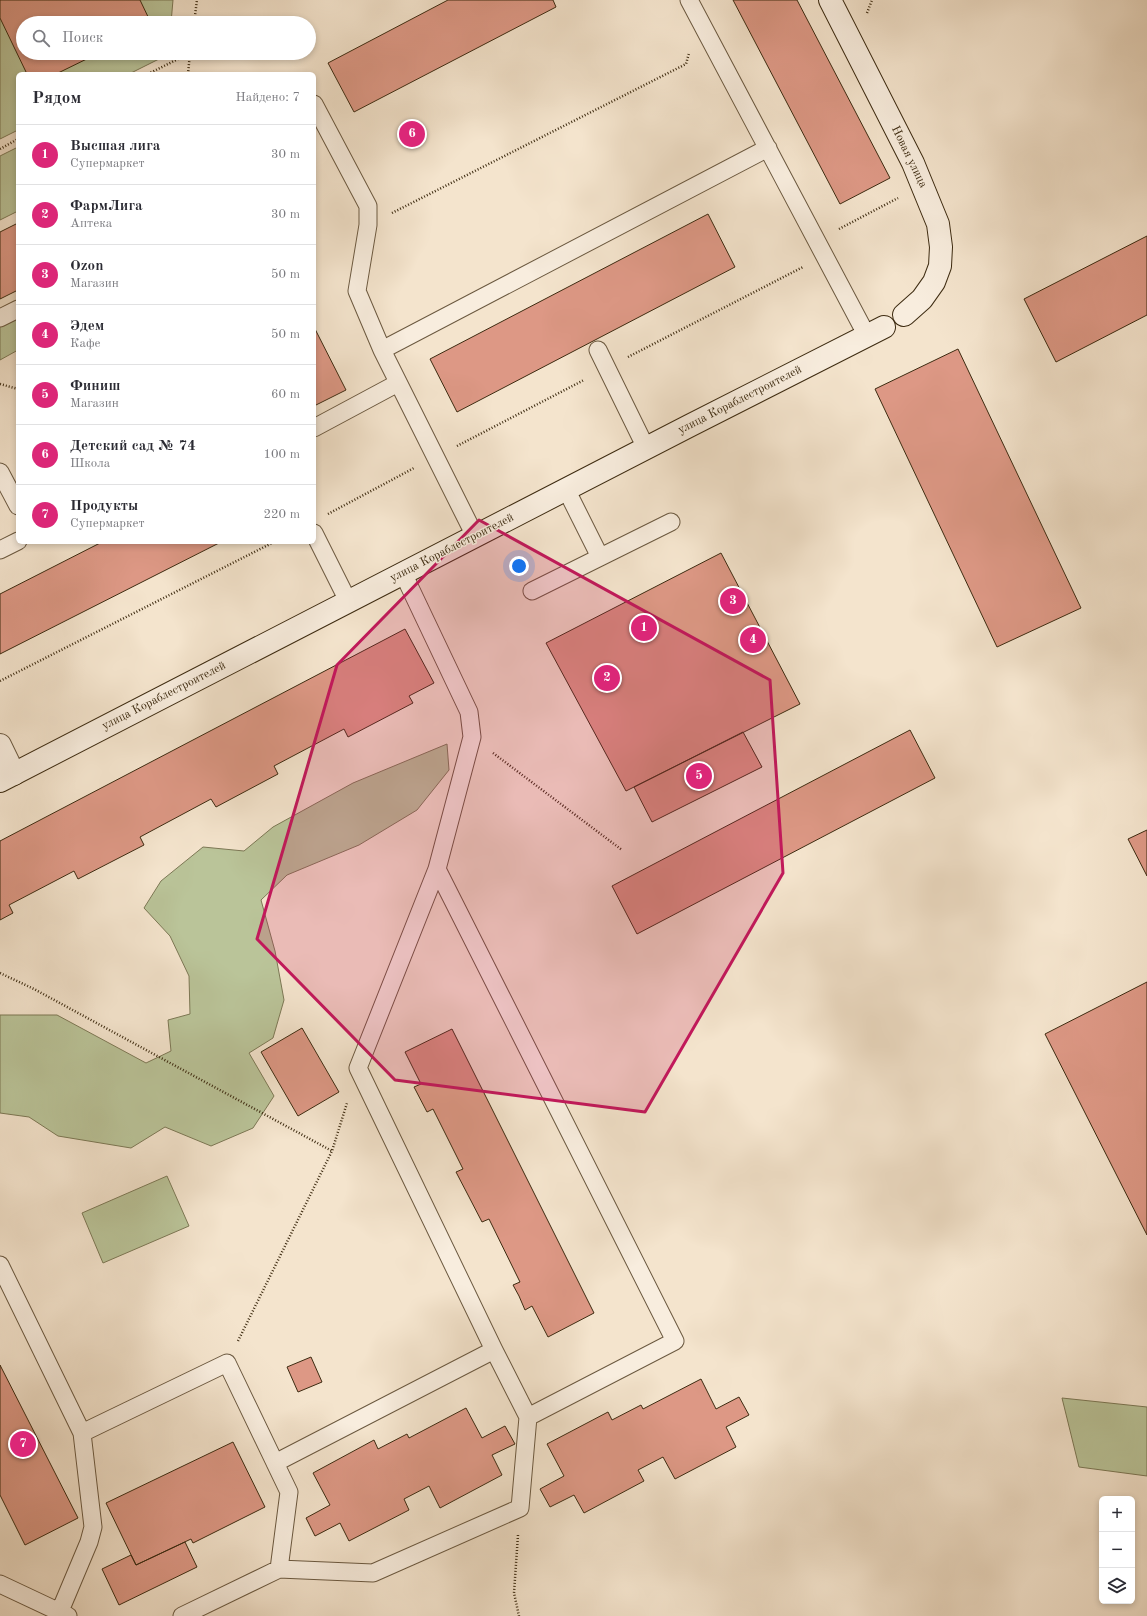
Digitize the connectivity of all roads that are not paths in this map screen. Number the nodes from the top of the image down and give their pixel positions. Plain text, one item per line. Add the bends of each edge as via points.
1 (689, 0) edge
2 (830, 0) edge
3 (316, 108) edge
4 (768, 148) junction
5 (16, 310) edge
6 (904, 315) joint
7 (0, 318) edge
8 (876, 331) junction
9 (382, 350) junction
10 (598, 350) dead end
11 (398, 383) junction
12 (316, 427) edge
13 (646, 448) junction
14 (0, 472) edge
15 (566, 489) junction
16 (16, 502) edge
17 (671, 522) dead end
18 (475, 536) junction
19 (316, 537) edge
20 (16, 542) edge
21 (0, 550) edge
22 (600, 557) junction
23 (403, 573) junction
24 (532, 591) dead end
25 (348, 602) junction
26 (0, 745) edge
27 (7, 778) edge
28 (437, 869) junction
29 (0, 1265) edge
30 (494, 1350) junction
31 (528, 1417) junction
32 (82, 1433) junction
33 (275, 1463) junction
34 (279, 1569) junction
35 (0, 1584) edge
36 (64, 1614) edge
37 (182, 1616) edge

1 - 4 lane
2 - 6 street, Новая улица via 922,184 938,224 940,266 934,282 922,299
3 - 9 lane via 368,206 368,225 357,291
4 - 8 lane via 825,256
4 - 9 lane
5 - 7 lane
6 - 8 street, улица Кораблестроителей
8 - 13 street, улица Кораблестроителей
9 - 11 lane
10 - 13 lane
11 - 12 lane
11 - 18 lane
13 - 15 street, улица Кораблестроителей
14 - 16 lane
15 - 18 street, улица Кораблестроителей
15 - 22 lane
17 - 22 lane
18 - 23 street, улица Кораблестроителей
19 - 25 lane
20 - 21 lane
22 - 24 lane
23 - 25 street, улица Кораблестроителей
23 - 28 lane via 469,712 472,737
25 - 27 street, улица Кораблестроителей
26 - 27 street
28 - 30 lane via 358,1068
28 - 31 lane via 675,1341
29 - 32 lane
30 - 31 lane
30 - 33 lane
31 - 34 lane via 520,1508 373,1573
32 - 33 lane via 227,1363
32 - 36 lane via 93,1527
33 - 34 lane via 289,1492
34 - 37 lane
35 - 36 lane

